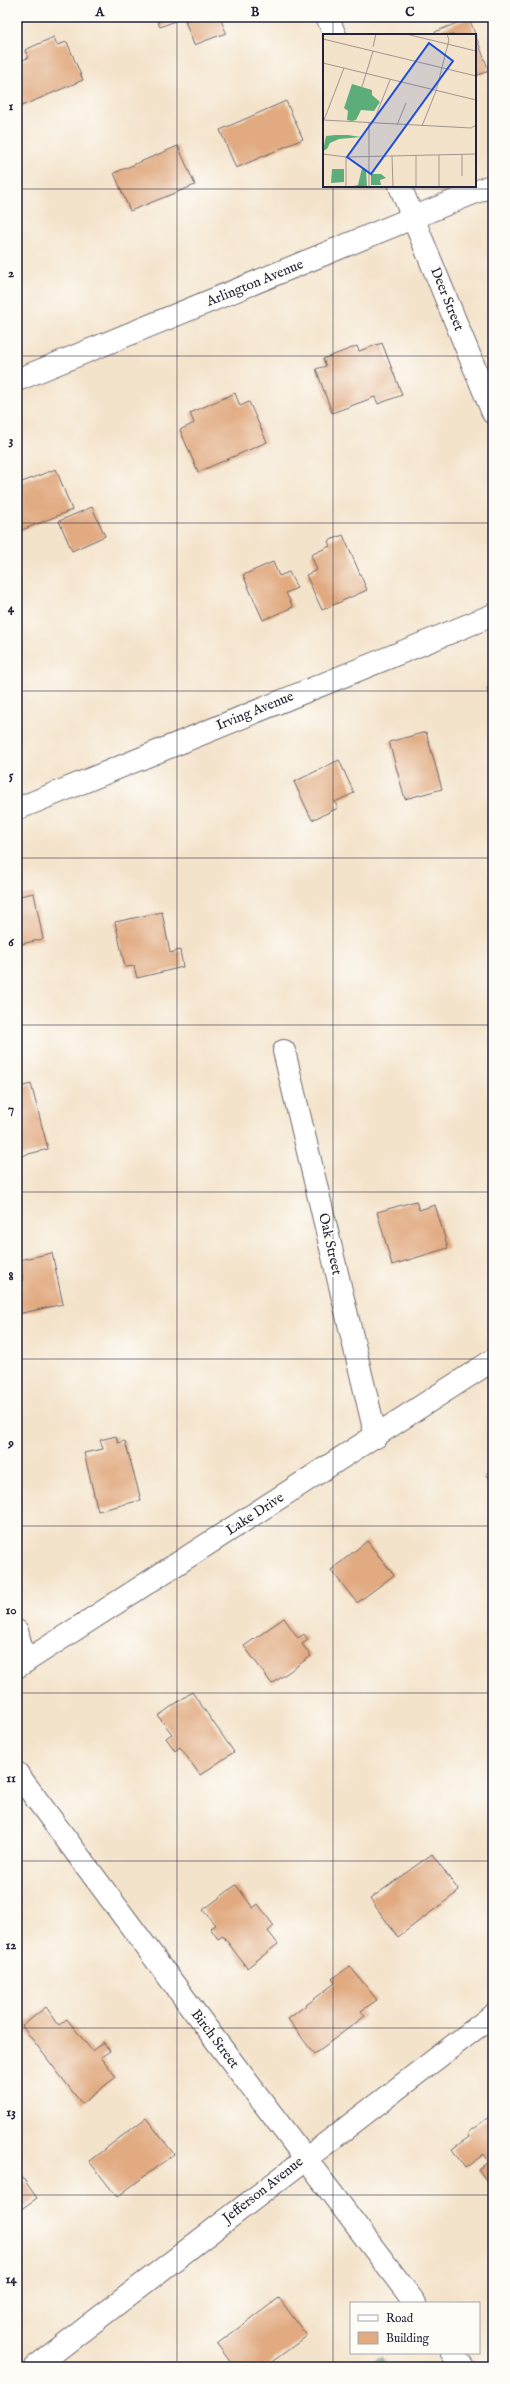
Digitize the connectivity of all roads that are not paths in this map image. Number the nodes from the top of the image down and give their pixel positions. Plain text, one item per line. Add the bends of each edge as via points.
1 (327, 17) edge
2 (335, 34) edge
3 (493, 185) edge
4 (400, 187) edge
5 (414, 218) junction
6 (17, 380) edge
7 (493, 413) edge
8 (493, 615) edge
9 (17, 809) edge
10 (284, 1051) dead end
11 (493, 1360) edge
12 (376, 1437) junction
13 (17, 1631) edge
14 (21, 1664) edge
15 (17, 1773) edge
16 (493, 2015) edge
17 (306, 2157) junction
18 (414, 2302) edge
19 (453, 2354) edge
20 (35, 2367) edge
21 (463, 2367) edge

1 - 2 street
3 - 5 street, Arlington Avenue
4 - 5 street, Deer Street
5 - 6 street, Arlington Avenue
5 - 7 street, Deer Street
8 - 9 street, Irving Avenue
10 - 12 street, Oak Street
11 - 12 street, Lake Drive
12 - 14 street, Lake Drive
13 - 14 street
15 - 17 street, Birch Street
16 - 17 street, Jefferson Avenue
17 - 18 street, Birch Street
17 - 20 street, Jefferson Avenue
19 - 21 street

